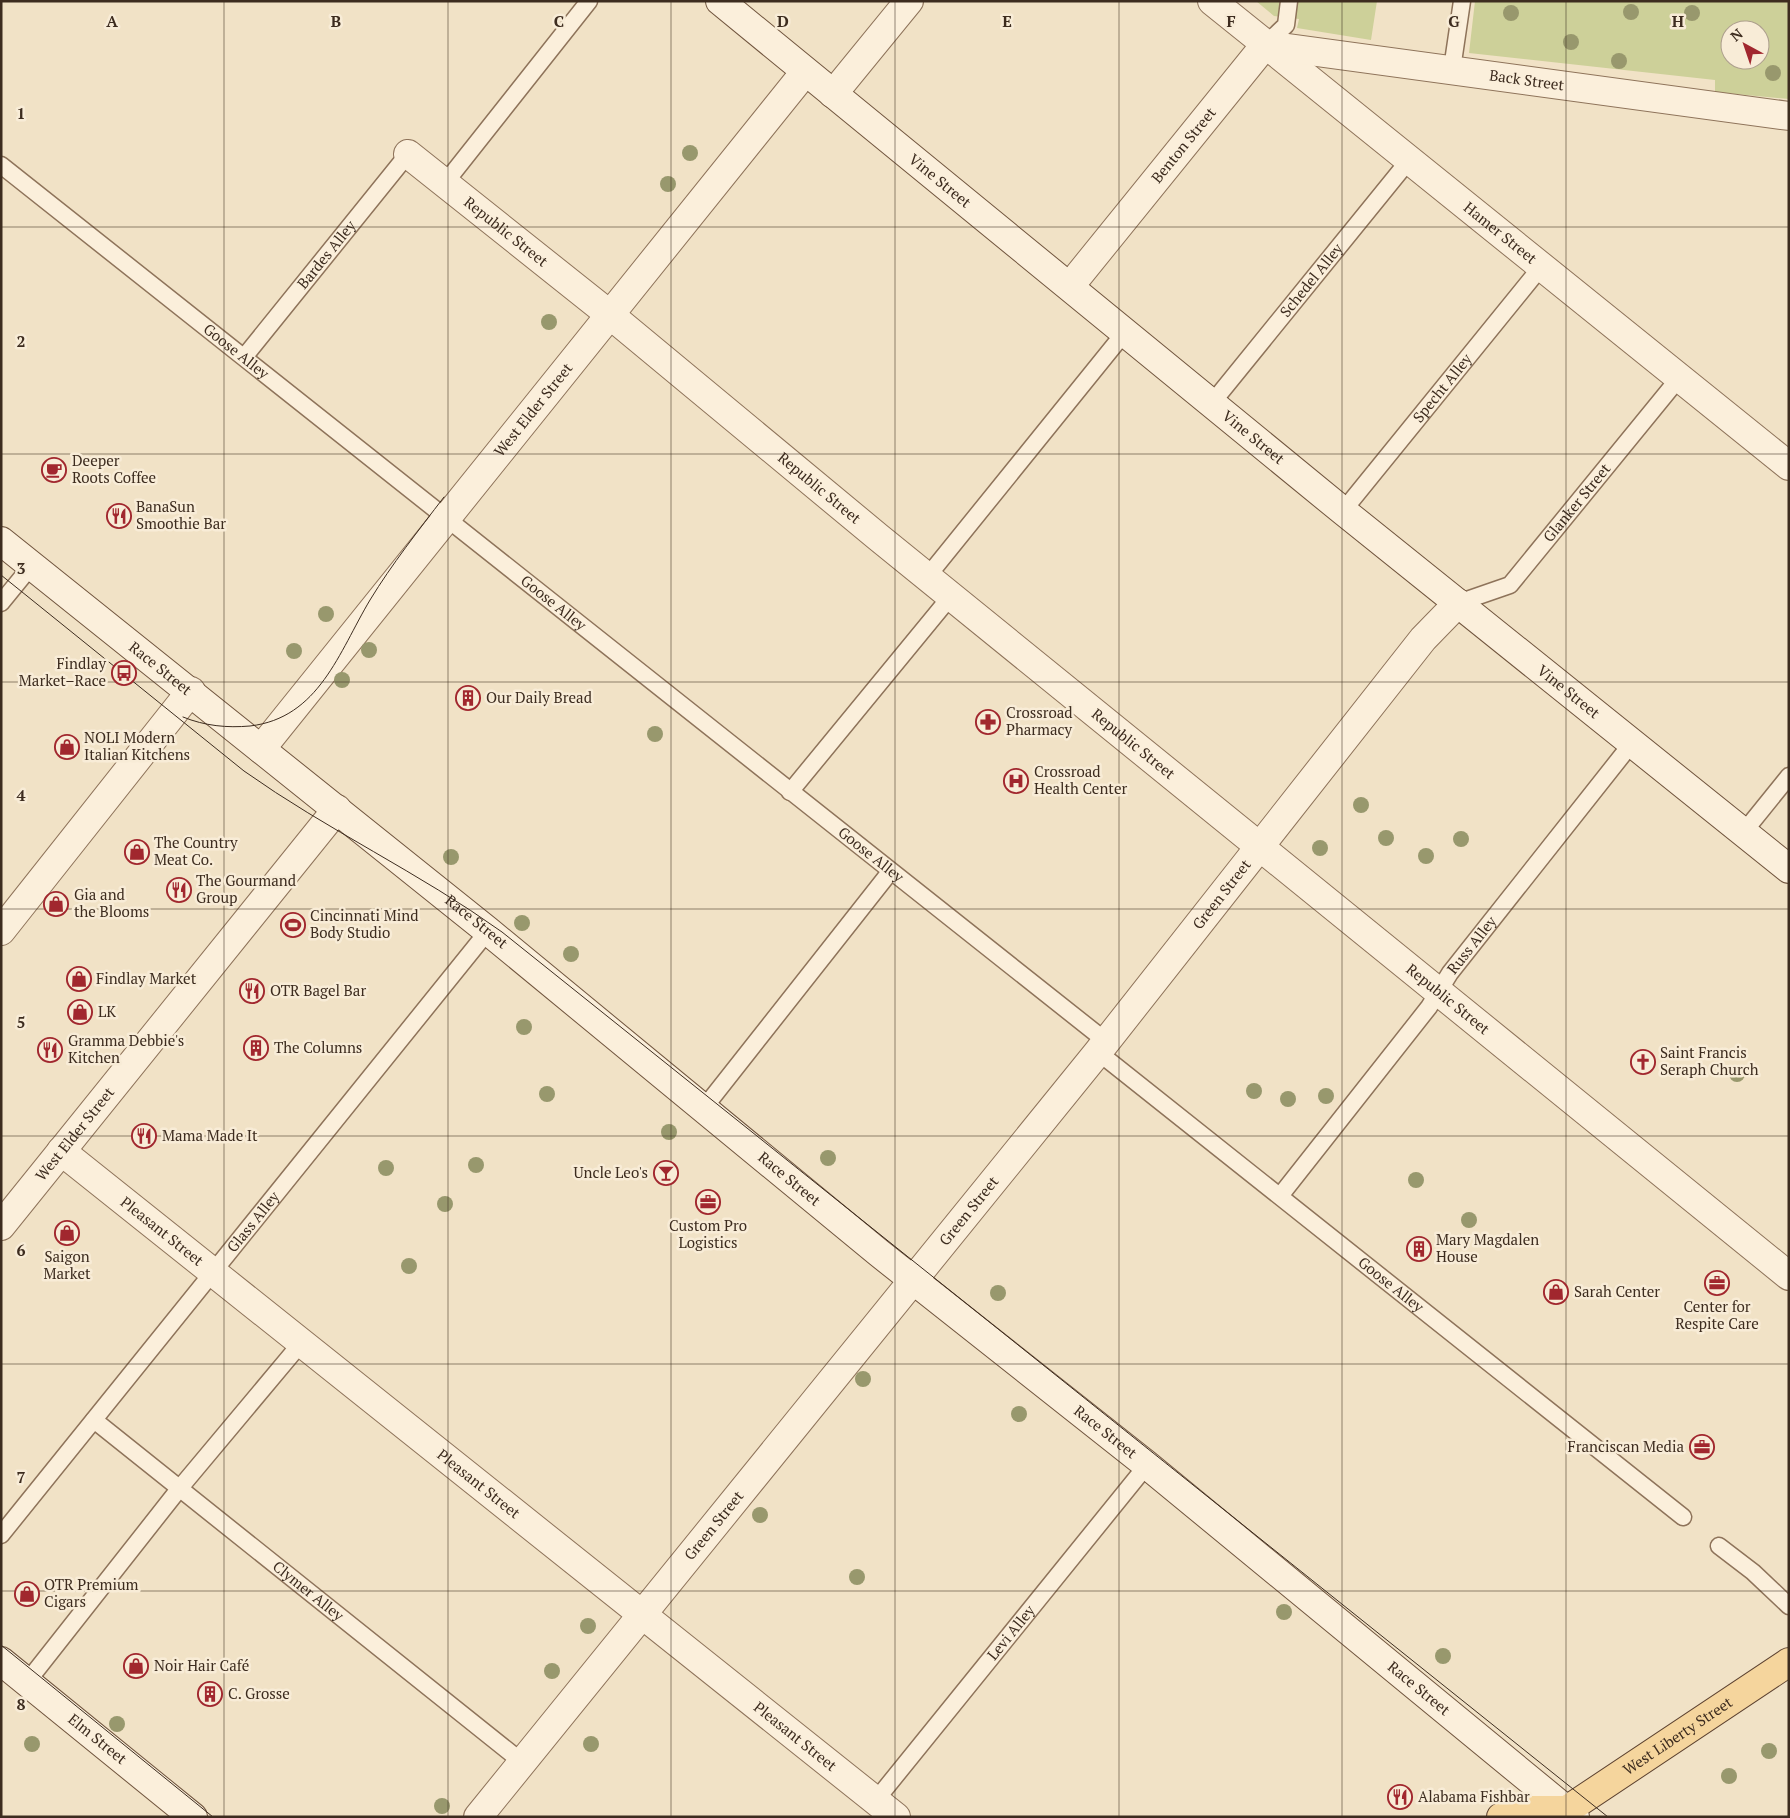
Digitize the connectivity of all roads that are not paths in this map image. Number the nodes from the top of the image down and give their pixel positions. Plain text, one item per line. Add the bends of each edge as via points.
1 (588, 1) edge
2 (720, 1) edge
3 (910, 1) edge
4 (1212, 1) edge
5 (1289, 1) edge
6 (1462, 1) edge
7 (1265, 45) junction
8 (1452, 69) junction
9 (805, 72) junction
10 (833, 94) junction
11 (1789, 116) edge
12 (408, 154) joint
13 (1410, 160) junction
14 (1, 165) edge
15 (445, 183) junction
16 (1541, 267) junction
17 (1070, 286) junction
18 (609, 314) junction
19 (1125, 332) junction
20 (245, 356) junction
21 (1679, 378) junction
22 (1212, 402) junction
23 (1789, 466) edge
24 (1343, 511) junction
25 (445, 518) junction
26 (1, 541) edge
27 (32, 566) junction
28 (927, 577) junction
29 (951, 596) junction
30 (1, 603) edge
31 (1458, 603) junction
32 (191, 691) junction
33 (1632, 743) junction
34 (261, 748) junction
35 (1789, 776) edge
36 (790, 792) junction
37 (337, 810) junction
38 (1743, 833) junction
39 (1261, 846) junction
40 (1789, 869) edge
41 (890, 872) junction
42 (1, 931) edge
43 (488, 931) junction
44 (1439, 991) junction
45 (1102, 1047) junction
46 (704, 1108) junction
47 (62, 1151) junction
48 (1280, 1196) junction
49 (1, 1226) edge
50 (213, 1271) junction
51 (1789, 1276) edge
52 (913, 1280) junction
53 (302, 1342) junction
54 (94, 1420) junction
55 (1147, 1465) junction
56 (179, 1489) junction
57 (1683, 1517) dead end
58 (1, 1535) edge
59 (1719, 1546) dead end
60 (1789, 1606) edge
61 (641, 1613) junction
62 (1, 1661) edge
63 (1786, 1668) edge
64 (27, 1682) junction
65 (522, 1762) junction
66 (886, 1808) edge
67 (1569, 1815) edge
68 (193, 1817) edge
69 (478, 1817) edge
70 (1501, 1817) edge

1 - 15 lane
2 - 9 street, Vine Street
3 - 10 street
4 - 7 street, Hamer Street
5 - 7 lane, Benton Street via 1286,25
6 - 8 lane
7 - 8 street, Back Street
7 - 13 street, Hamer Street
7 - 17 street, Benton Street
8 - 11 street, Back Street
9 - 10 street, Vine Street
9 - 18 street, West Elder Street
10 - 17 street, Vine Street
12 - 15 street, Republic Street
12 - 20 lane, Bardes Alley
13 - 16 street, Hamer Street
13 - 22 lane, Schedel Alley
14 - 20 lane, Goose Alley
15 - 18 street, Republic Street
16 - 21 street, Hamer Street
16 - 24 lane, Specht Alley
17 - 19 street, Vine Street
18 - 25 street, West Elder Street
18 - 28 street, Republic Street
19 - 22 street, Vine Street
19 - 28 lane
20 - 25 lane, Goose Alley
21 - 23 street, Hamer Street
21 - 31 lane, Glanker Street via 1510,585
22 - 24 street, Vine Street
24 - 31 street, Vine Street
25 - 34 street, West Elder Street
25 - 36 lane, Goose Alley
26 - 27 street, Race Street
27 - 30 lane
27 - 32 street, Race Street
28 - 29 street, Republic Street
29 - 36 lane
29 - 39 street, Republic Street
31 - 33 street, Vine Street
31 - 39 street, Green Street via 1423,639
32 - 34 street, Race Street
32 - 42 street
33 - 38 street, Vine Street
33 - 44 lane, Russ Alley
34 - 37 street, Race Street
35 - 38 lane
36 - 41 lane, Goose Alley
37 - 43 street, Race Street
37 - 47 street, West Elder Street
38 - 40 street, Vine Street
39 - 44 street, Republic Street
39 - 45 street, Green Street
41 - 45 lane, Goose Alley
41 - 46 lane
43 - 46 street, Race Street
43 - 50 lane, Glass Alley
44 - 48 lane, Russ Alley
44 - 51 street, Republic Street
45 - 48 lane, Goose Alley
45 - 52 street, Green Street
46 - 52 street, Race Street
47 - 49 street, West Elder Street
47 - 50 street, Pleasant Street
48 - 57 lane, Goose Alley
50 - 53 street, Pleasant Street
50 - 54 lane, Glass Alley
52 - 55 street, Race Street
52 - 61 street, Green Street
53 - 56 lane
53 - 61 street, Pleasant Street
54 - 56 lane, Clymer Alley
54 - 58 lane, Glass Alley
55 - 66 lane, Levi Alley
55 - 67 street, Race Street
56 - 64 lane
56 - 65 lane, Clymer Alley
59 - 60 lane
61 - 65 street, Green Street
61 - 66 street, Pleasant Street
62 - 64 street, Elm Street
63 - 67 main road, West Liberty Street
64 - 68 street, Elm Street
65 - 69 street, Green Street
67 - 70 main road via 1532,1810

